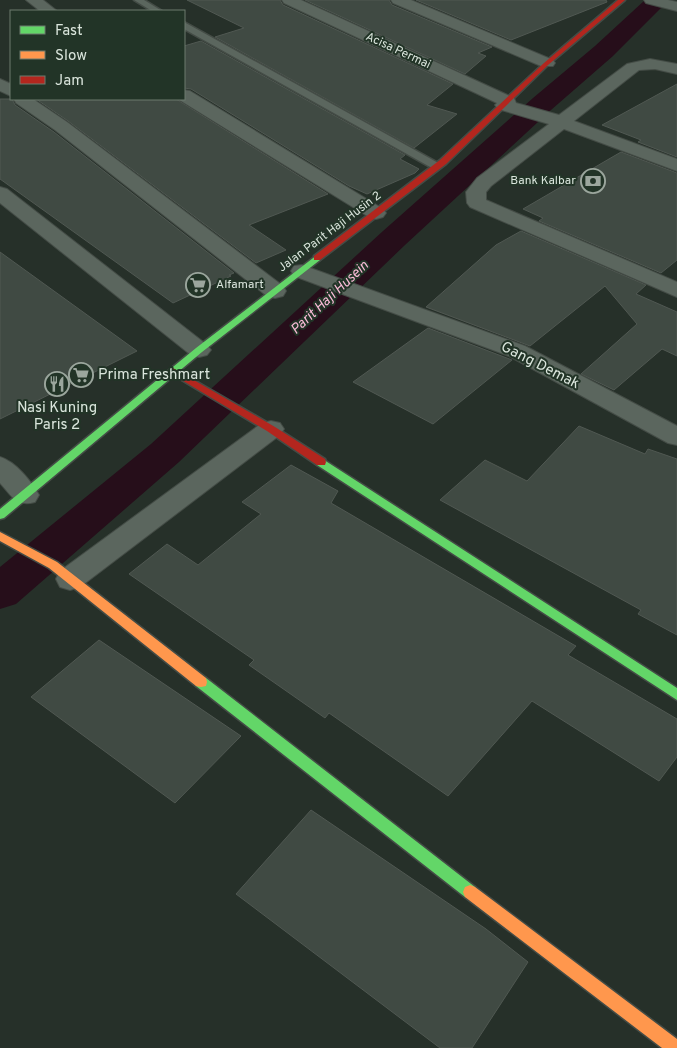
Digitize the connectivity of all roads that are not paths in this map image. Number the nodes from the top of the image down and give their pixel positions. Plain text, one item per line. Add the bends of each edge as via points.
1 (33, 0) edge
2 (138, 0) edge
3 (289, 0) edge
4 (398, 0) edge
5 (622, 0) edge
6 (652, 0) edge
7 (677, 7) edge
8 (48, 10) edge
9 (156, 10) edge
10 (185, 26) edge
11 (547, 63) junction
12 (677, 69) edge
13 (185, 96) edge
14 (23, 100) edge
15 (509, 105) junction
16 (555, 120) junction
17 (677, 165) edge
18 (436, 166) junction
19 (0, 193) edge
20 (376, 213) junction
21 (302, 271) junction
22 (677, 290) edge
23 (275, 291) junction
24 (199, 350) junction
25 (173, 371) junction
26 (271, 429) junction
27 (677, 437) edge
28 (0, 466) edge
29 (26, 495) junction
30 (0, 515) edge
31 (0, 536) edge
32 (61, 572) junction
33 (677, 695) edge
34 (675, 1048) edge

1 - 8 street
2 - 9 lane
3 - 15 street, Acisa Permai
4 - 11 street
5 - 11 street, Jalan Parit Haji Husin 2
6 - 7 street
10 - 18 lane
11 - 15 street, Jalan Parit Haji Husin 2
12 - 16 street via 658,64 633,67
13 - 20 street
14 - 23 street
15 - 16 street, Acisa Permai
15 - 18 street, Jalan Parit Haji Husin 2
16 - 17 street, Acisa Permai
16 - 22 street via 484,182 476,192 477,203
18 - 20 street, Jalan Parit Haji Husin 2 via 401,197
19 - 24 street
20 - 21 street, Jalan Parit Haji Husin 2
21 - 23 street, Jalan Parit Haji Husin 2
21 - 27 street, Gang Demak via 517,351
23 - 24 street, Jalan Parit Haji Husin 2
24 - 25 street, Jalan Parit Haji Husin 2
25 - 26 street
25 - 29 street, Jalan Parit Haji Husin 2
26 - 32 street
26 - 33 street
28 - 29 street
29 - 30 street, Jalan Parit Haji Husin 2
31 - 32 street
32 - 34 street

